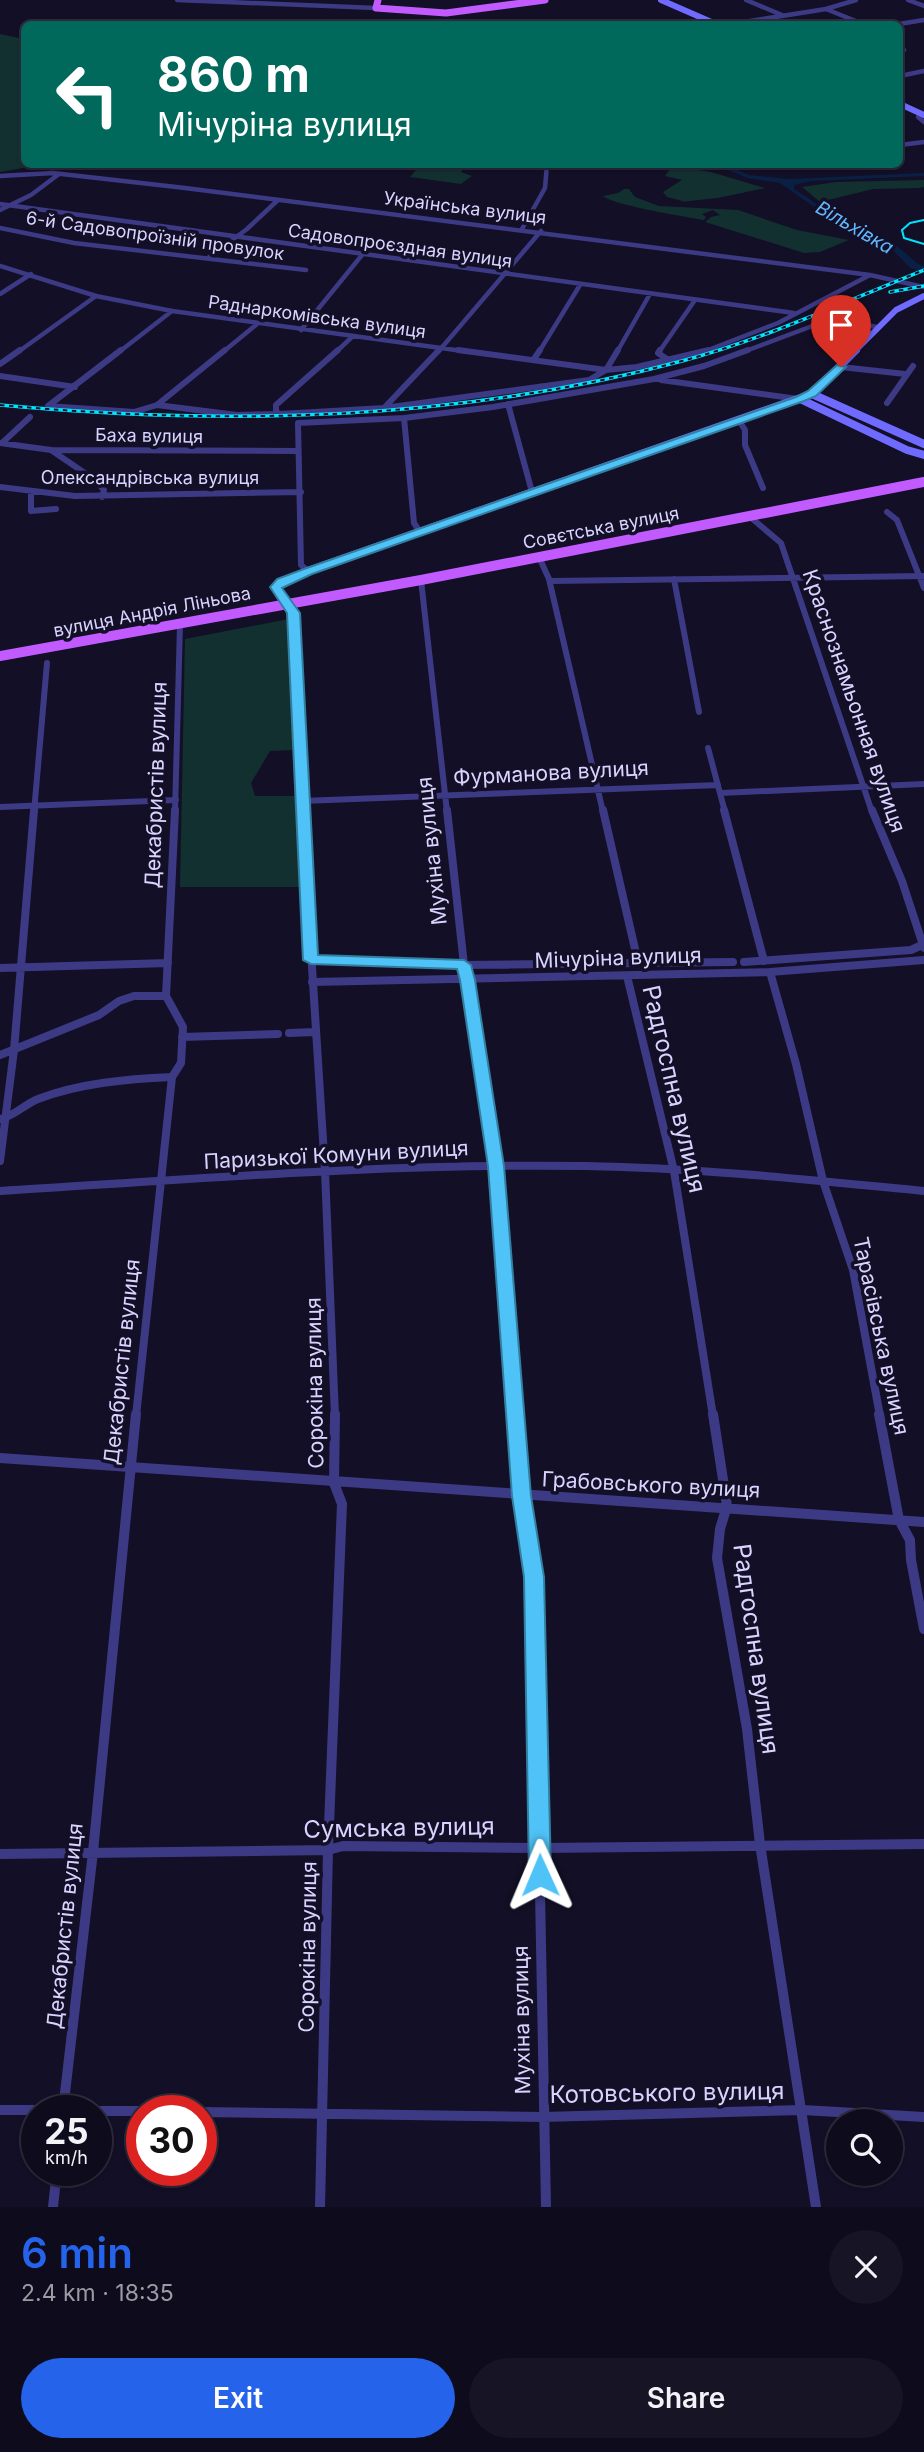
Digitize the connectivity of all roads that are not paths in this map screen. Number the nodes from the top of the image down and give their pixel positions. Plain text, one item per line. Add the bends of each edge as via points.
1 (177, 0) edge
2 (378, 0) edge
3 (545, 0) edge
4 (661, 0) edge
5 (746, 0) edge
6 (856, 0) edge
7 (908, 0) edge
8 (670, 2) edge
9 (924, 6) edge
10 (376, 8) junction
11 (826, 9) junction
12 (782, 15) junction
13 (924, 20) edge
14 (710, 21) edge
15 (748, 21) edge
16 (856, 21) edge
17 (903, 23) edge
18 (924, 71) edge
19 (903, 75) edge
20 (903, 105) edge
21 (924, 115) edge
22 (924, 122) edge
23 (924, 142) edge
24 (903, 145) edge
25 (547, 168) edge
26 (59, 174) junction
27 (0, 176) edge
28 (278, 200) junction
29 (0, 204) edge
30 (12, 205) junction
31 (0, 210) edge
32 (0, 228) edge
33 (522, 229) junction
34 (541, 231) junction
35 (234, 237) junction
36 (362, 255) junction
37 (208, 258) junction
38 (0, 266) edge
39 (306, 270) dead end
40 (30, 274) junction
41 (504, 274) junction
42 (870, 275) junction
43 (580, 285) junction
44 (924, 287) edge
45 (0, 294) edge
46 (650, 294) junction
47 (96, 296) junction
48 (924, 296) edge
49 (695, 300) junction
50 (172, 311) junction
51 (796, 314) junction
52 (257, 324) junction
53 (877, 327) junction
54 (301, 330) junction
55 (353, 336) junction
56 (441, 348) junction
57 (534, 359) junction
58 (670, 360) junction
59 (0, 364) edge
60 (913, 366) dead end
61 (841, 367) junction
62 (606, 370) junction
63 (905, 374) junction
64 (0, 376) edge
65 (653, 379) junction
66 (75, 387) junction
67 (812, 394) junction
68 (800, 399) junction
69 (887, 403) dead end
70 (508, 404) junction
71 (157, 405) junction
72 (384, 408) junction
73 (280, 414) junction
74 (30, 417) dead end
75 (404, 418) junction
76 (738, 419) junction
77 (1, 443) edge
78 (924, 444) edge
79 (51, 450) junction
80 (298, 451) junction
81 (924, 455) edge
82 (924, 482) edge
83 (0, 487) edge
84 (763, 488) dead end
85 (31, 491) junction
86 (301, 492) junction
87 (532, 492) junction
88 (102, 496) junction
89 (56, 509) dead end
90 (887, 512) dead end
91 (748, 516) junction
92 (420, 532) junction
93 (540, 557) junction
94 (308, 571) junction
95 (921, 576) edge
96 (793, 577) junction
97 (674, 579) junction
98 (422, 580) junction
99 (550, 581) junction
100 (924, 588) edge
101 (284, 603) junction
102 (180, 624) junction
103 (0, 656) edge
104 (47, 663) dead end
105 (699, 712) dead end
106 (708, 748) dead end
107 (924, 784) edge
108 (863, 787) junction
109 (719, 789) junction
110 (600, 790) junction
111 (445, 795) junction
112 (176, 800) junction
113 (302, 801) junction
114 (0, 807) edge
115 (36, 807) junction
116 (923, 945) edge
117 (311, 960) junction
118 (924, 960) edge
119 (764, 961) junction
120 (638, 962) junction
121 (733, 962) dead end
122 (744, 962) dead end
123 (168, 963) junction
124 (464, 965) junction
125 (0, 968) edge
126 (21, 968) junction
127 (770, 972) junction
128 (628, 976) junction
129 (468, 980) junction
130 (312, 982) junction
131 (166, 996) junction
132 (316, 1032) junction
133 (289, 1033) dead end
134 (278, 1034) dead end
135 (183, 1037) junction
136 (14, 1050) junction
137 (0, 1055) edge
138 (172, 1077) junction
139 (4, 1119) edge
140 (0, 1161) edge
141 (496, 1166) junction
142 (325, 1171) junction
143 (674, 1171) junction
144 (162, 1181) junction
145 (823, 1181) junction
146 (0, 1191) edge
147 (924, 1191) edge
148 (0, 1458) edge
149 (130, 1469) junction
150 (334, 1483) junction
151 (522, 1496) junction
152 (727, 1506) junction
153 (899, 1520) junction
154 (924, 1521) edge
155 (924, 1629) edge
156 (760, 1844) junction
157 (924, 1844) edge
158 (540, 1848) junction
159 (328, 1850) junction
160 (93, 1852) junction
161 (0, 1854) edge
162 (64, 2095) edge
163 (0, 2110) edge
164 (21, 2110) edge
165 (803, 2110) junction
166 (217, 2112) edge
167 (321, 2113) junction
168 (542, 2117) junction
169 (924, 2117) edge
170 (55, 2186) edge
171 (53, 2207) edge
172 (320, 2207) edge
173 (545, 2207) edge
174 (816, 2207) edge

1 - 10 street
2 - 10 main road
3 - 10 main road via 446,13
4 - 8 street
5 - 12 street
6 - 11 street
7 - 9 street
8 - 14 street
11 - 12 street
11 - 16 street
12 - 15 street
13 - 17 street
18 - 19 street
20 - 21 street
21 - 22 street via 918,117
23 - 24 street
25 - 33 street via 545,188
26 - 27 street, Українська вулиця
26 - 28 street, Українська вулиця
26 - 30 street
28 - 33 street, Українська вулиця
28 - 35 street
29 - 30 street, Садовопроєздная вулиця
30 - 31 street
30 - 35 street, Садовопроєздная вулиця
32 - 37 street, 6-й Садовопроїзній провулок via 74,243
33 - 34 street, Українська вулиця
34 - 41 street
34 - 42 street, Українська вулиця
35 - 36 street, Садовопроєздная вулиця
35 - 37 street
36 - 41 street, Садовопроєздная вулиця
36 - 54 street
37 - 39 street, 6-й Садовопроїзній провулок
38 - 40 street, Раднаркомівська вулиця
40 - 45 street
40 - 47 street, Раднаркомівська вулиця
41 - 43 street, Садовопроєздная вулиця
41 - 56 street
42 - 44 street, Українська вулиця
42 - 51 street, Раднаркомівська вулиця
43 - 46 street, Садовопроєздная вулиця
43 - 57 street
46 - 49 street, Садовопроєздная вулиця
46 - 62 street
47 - 50 street, Раднаркомівська вулиця
47 - 59 street
48 - 53 street, вулиця Андрія Ліньова via 896,310
49 - 51 street, Садовопроєздная вулиця
49 - 58 street via 659,353
50 - 52 street, Раднаркомівська вулиця
50 - 66 street
51 - 58 street, Раднаркомівська вулиця
52 - 54 street, Раднаркомівська вулиця
52 - 71 street
53 - 61 street, вулиця Андрія Ліньова
53 - 65 street via 840,320 823,322 704,366
54 - 55 street, Раднаркомівська вулиця
55 - 56 street, Раднаркомівська вулиця
55 - 73 street via 276,405
56 - 57 street, Раднаркомівська вулиця
56 - 72 street
57 - 62 street, Раднаркомівська вулиця
58 - 62 street, Раднаркомівська вулиця
60 - 63 street
61 - 63 street
61 - 67 street, вулиця Андрія Ліньова
62 - 72 street via 575,383
63 - 69 street
64 - 66 street
65 - 68 street
65 - 70 street
66 - 71 street via 48,406 134,412
67 - 68 street, вулиця Андрія Ліньова
67 - 78 street
68 - 76 street, вулиця Андрія Ліньова
68 - 81 street
70 - 75 street
70 - 87 street
71 - 73 street via 237,415
72 - 73 street
74 - 77 street
75 - 80 street via 298,424
75 - 92 street via 414,523
76 - 84 street
76 - 87 street, вулиця Андрія Ліньова
77 - 79 street, Баха вулиця
79 - 80 street, Баха вулиця
79 - 88 street via 95,480 104,490
80 - 86 street
82 - 91 main road, Совєтська вулиця
83 - 85 street, Олександрівська вулиця
85 - 88 street, Олександрівська вулиця
85 - 89 street via 31,511
86 - 88 street, Олександрівська вулиця
86 - 94 street via 301,565
87 - 92 street, вулиця Андрія Ліньова
90 - 95 street via 897,520
91 - 93 main road, Совєтська вулиця
91 - 96 street, Краснознамьонная вулиця via 781,543
92 - 94 street, вулиця Андрія Ліньова
93 - 98 main road, Совєтська вулиця
93 - 99 street, Радгоспна вулиця
94 - 101 street, вулиця Андрія Ліньова via 276,587
95 - 96 street
95 - 100 street
96 - 97 street
96 - 108 street, Краснознамьонная вулиця
97 - 99 street
97 - 105 street
98 - 101 main road, Совєтська вулиця
98 - 111 street, Мухіна вулиця
99 - 110 street, Радгоспна вулиця
101 - 102 main road, вулиця Андрія Ліньова
101 - 113 street, Сорокіна вулиця via 293,613
102 - 103 main road, вулиця Андрія Ліньова
102 - 112 street, Декабристів вулиця
104 - 115 street
106 - 109 street
107 - 108 street, Фурманова вулиця
108 - 109 street, Фурманова вулиця
108 - 116 street, Краснознамьонная вулиця
109 - 110 street, Фурманова вулиця via 658,785
109 - 119 street
110 - 111 street, Фурманова вулиця
110 - 120 street, Радгоспна вулиця
111 - 113 street, Фурманова вулиця
111 - 124 street, Мухіна вулиця
112 - 115 street
112 - 123 street, Декабристів вулиця
113 - 117 street, Сорокіна вулиця
114 - 115 street
115 - 126 street
116 - 119 street via 911,950
117 - 124 street, Мічуріна вулиця
117 - 130 street, Сорокіна вулиця
118 - 127 street, Мічуріна вулиця
119 - 122 street
120 - 121 street, Мічуріна вулиця
120 - 124 street, Мічуріна вулиця
123 - 126 street
123 - 131 street, Декабристів вулиця
124 - 129 street, Мухіна вулиця
125 - 126 street
126 - 136 street
127 - 128 street, Мічуріна вулиця
127 - 145 street, Тарасівська вулиця
128 - 129 street, Мічуріна вулиця
128 - 143 street, Радгоспна вулиця
129 - 130 street, Мічуріна вулиця
129 - 141 street, Мухіна вулиця
130 - 132 street, Сорокіна вулиця
131 - 135 street via 183,1027
131 - 136 street via 134,996
132 - 133 street
132 - 142 street, Сорокіна вулиця
134 - 135 street
135 - 138 street, Декабристів вулиця via 181,1063
136 - 137 street
136 - 139 street
138 - 139 street via 67,1091 26,1102
138 - 144 street, Декабристів вулиця
139 - 140 street
141 - 142 street, Паризької Комуни вулиця
141 - 143 street, Паризької Комуни вулиця
141 - 151 street, Мухіна вулиця
142 - 144 street, Паризької Комуни вулиця
142 - 150 street, Сорокіна вулиця via 336,1428
143 - 145 street, Паризької Комуни вулиця
143 - 152 street, Радгоспна вулиця
144 - 146 street, Паризької Комуни вулиця
144 - 149 street, Декабристів вулиця
145 - 147 street, Паризької Комуни вулиця
145 - 153 street, Тарасівська вулиця via 853,1270
148 - 149 street, Грабовського вулиця
149 - 150 street, Грабовського вулиця
149 - 160 street, Декабристів вулиця
150 - 151 street, Грабовського вулиця
150 - 159 street, Сорокіна вулиця via 342,1504
151 - 152 street, Грабовського вулиця
151 - 158 street, Мухіна вулиця via 534,1577
152 - 153 street, Грабовського вулиця
152 - 156 street, Радгоспна вулиця via 718,1558 747,1729
153 - 154 street, Грабовського вулиця
153 - 155 street, Тарасівська вулиця via 910,1540
156 - 157 street, Сумська вулиця
156 - 158 street, Сумська вулиця
156 - 165 street, Радгоспна вулиця
158 - 159 street, Сумська вулиця via 343,1846
158 - 168 street, Мухіна вулиця
159 - 160 street, Сумська вулиця
159 - 167 street, Сорокіна вулиця
160 - 161 street, Сумська вулиця
160 - 162 street, Декабристів вулиця
163 - 164 street
165 - 168 street, Котовського вулиця
165 - 169 street, Котовського вулиця
165 - 174 street, Радгоспна вулиця
166 - 167 street, Котовського вулиця
167 - 168 street, Котовського вулиця
167 - 172 street, Сорокіна вулиця
168 - 173 street, Мухіна вулиця
170 - 171 street

